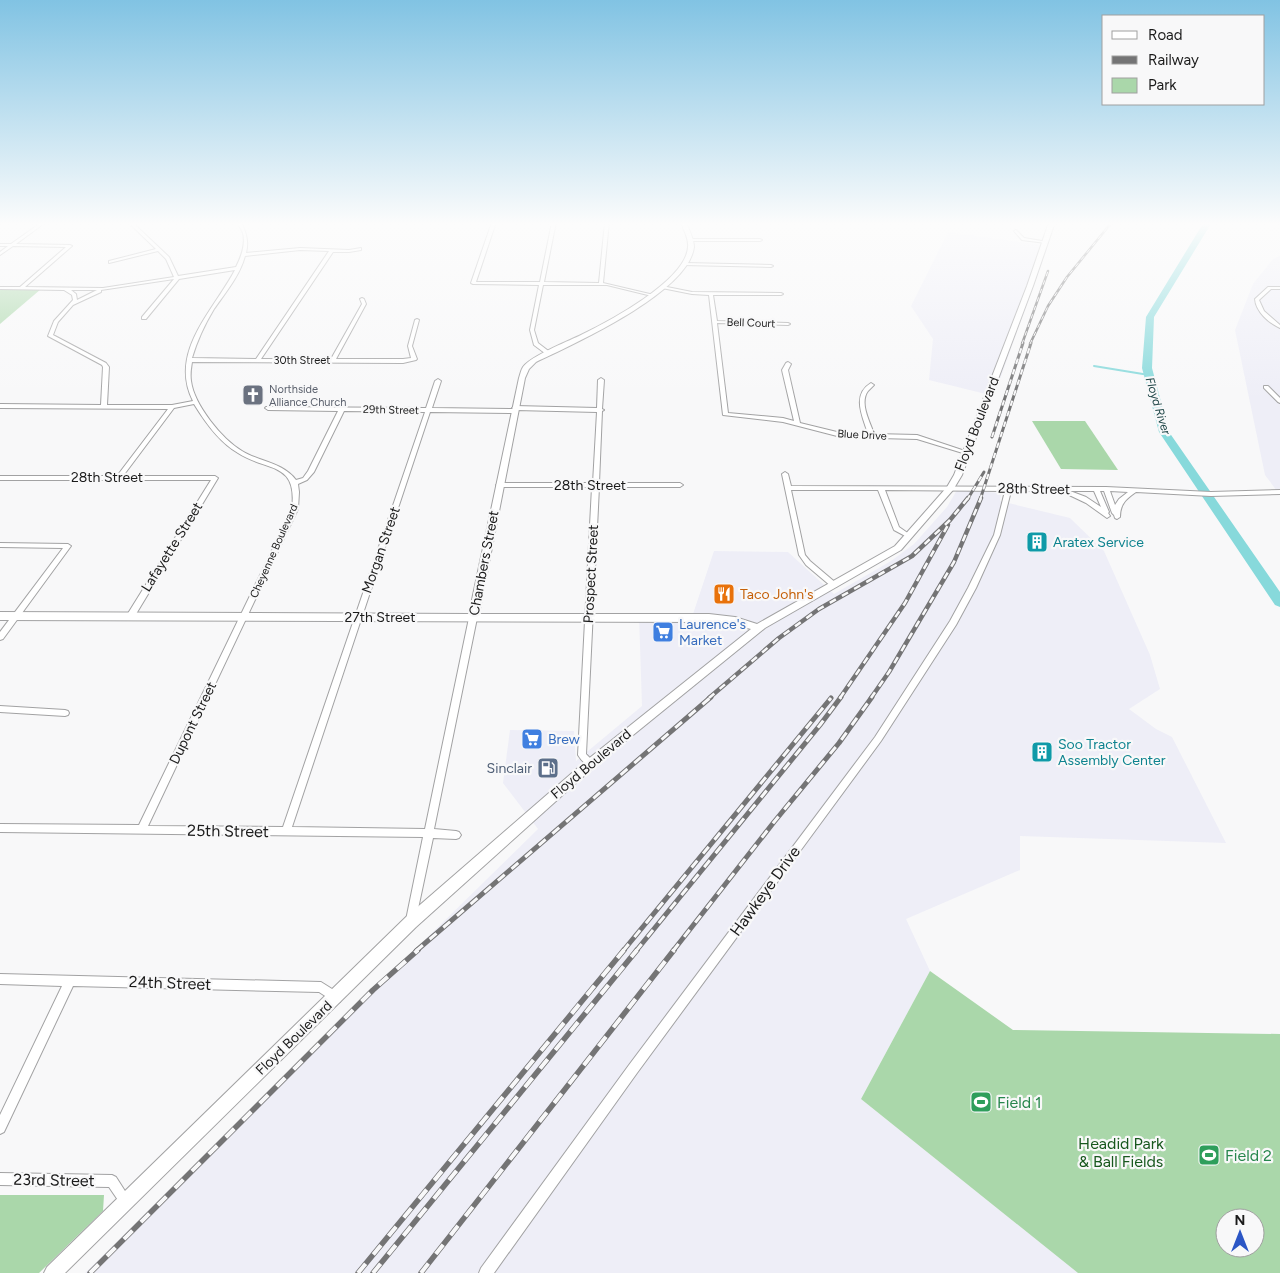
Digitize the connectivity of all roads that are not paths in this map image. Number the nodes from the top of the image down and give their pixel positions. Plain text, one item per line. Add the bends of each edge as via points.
1 (29, 281) edge
2 (154, 281) edge
3 (174, 281) edge
4 (230, 281) edge
5 (311, 281) edge
6 (474, 281) edge
7 (670, 281) edge
8 (1031, 281) edge
9 (542, 283) junction
10 (601, 284) joint
11 (664, 287) junction
12 (0, 288) edge
13 (21, 288) junction
14 (1280, 288) edge
15 (66, 289) junction
16 (103, 289) junction
17 (710, 294) junction
18 (781, 294) dead end
19 (652, 295) junction
20 (362, 299) dead end
21 (73, 304) junction
22 (144, 318) dead end
23 (417, 320) dead end
24 (715, 322) junction
25 (788, 324) dead end
26 (1280, 327) edge
27 (548, 353) junction
28 (190, 360) junction
29 (258, 360) junction
30 (333, 360) junction
31 (788, 364) dead end
32 (601, 380) dead end
33 (438, 381) dead end
34 (871, 385) dead end
35 (1266, 386) dead end
36 (1280, 401) edge
37 (196, 402) junction
38 (3, 406) edge
39 (104, 407) junction
40 (172, 407) junction
41 (268, 408) dead end
42 (342, 409) junction
43 (429, 410) junction
44 (515, 410) junction
45 (601, 410) junction
46 (0, 412) edge
47 (797, 423) junction
48 (872, 436) junction
49 (968, 453) junction
50 (785, 474) dead end
51 (119, 477) junction
52 (0, 478) edge
53 (215, 478) joint
54 (294, 483) junction
55 (595, 484) junction
56 (499, 485) junction
57 (680, 485) dead end
58 (788, 488) junction
59 (950, 488) junction
60 (1009, 488) junction
61 (881, 489) junction
62 (1055, 489) junction
63 (1096, 489) junction
64 (1106, 489) junction
65 (1135, 490) junction
66 (1280, 492) edge
67 (909, 536) junction
68 (0, 545) edge
69 (834, 585) junction
70 (0, 616) edge
71 (16, 616) junction
72 (130, 617) junction
73 (244, 617) junction
74 (359, 617) junction
75 (473, 618) junction
76 (589, 618) junction
77 (760, 628) junction
78 (0, 637) edge
79 (0, 709) edge
80 (65, 713) dead end
81 (591, 762) junction
82 (0, 828) edge
83 (142, 829) junction
84 (286, 832) junction
85 (428, 834) junction
86 (456, 836) dead end
87 (411, 922) junction
88 (0, 979) edge
89 (70, 980) junction
90 (336, 998) junction
91 (0, 1128) edge
92 (0, 1178) edge
93 (126, 1202) junction
94 (53, 1273) edge
95 (486, 1273) edge

1 - 13 street
2 - 16 street
3 - 22 street
4 - 28 street, Cheyenne Boulevard via 205,320
5 - 29 street
6 - 9 street
7 - 11 main road, Chambers Street
8 - 49 main road, Floyd Boulevard
9 - 10 street
9 - 27 street via 532,337
10 - 19 street
11 - 17 street
11 - 19 main road, Chambers Street
12 - 13 street
13 - 15 street
14 - 26 street via 1266,290 1257,303
15 - 16 street
15 - 21 street via 74,294
16 - 21 street
17 - 18 street
17 - 24 street
19 - 27 main road, Chambers Street via 592,332
20 - 30 street via 364,304
21 - 39 street via 56,322 50,336 104,364
23 - 30 street, 30th Street via 410,346 414,359
24 - 25 street, Bell Court
24 - 47 street, Blue Drive via 725,414
27 - 44 main road, Chambers Street via 526,368
28 - 29 street, 30th Street
28 - 37 street, Cheyenne Boulevard via 188,383
29 - 30 street, 30th Street
31 - 47 street via 786,370
32 - 45 street, Prospect Street
33 - 43 street, Morgan Street
34 - 48 street via 865,389 861,402
35 - 36 street
37 - 40 street
37 - 54 street, Cheyenne Boulevard via 234,449 278,469
38 - 39 street
38 - 46 street
39 - 40 street
40 - 51 street
41 - 42 street, 29th Street
42 - 43 street, 29th Street
42 - 54 street via 311,472 305,479
43 - 44 street, 29th Street
43 - 74 street, Morgan Street
44 - 45 street, 29th Street
44 - 56 main road, Chambers Street
45 - 55 street, Prospect Street
47 - 48 street, Blue Drive via 832,433
48 - 49 street, Blue Drive via 927,439
49 - 59 main road, Floyd Boulevard
50 - 58 street
51 - 52 street, 28th Street
51 - 53 street, 28th Street
53 - 72 street, Lafayette Street
54 - 73 street, Cheyenne Boulevard via 295,509
55 - 56 street, 28th Street
55 - 57 street, 28th Street
55 - 76 street, Prospect Street
56 - 75 main road, Chambers Street
58 - 61 street, 28th Street
58 - 69 street via 802,555
59 - 60 street, 28th Street
59 - 61 street, 28th Street
59 - 67 main road, Floyd Boulevard
60 - 62 street, 28th Street
60 - 95 street, Hawkeye Drive via 997,535 972,588 953,624 878,739
61 - 67 street via 896,528
62 - 63 street, 28th Street
62 - 63 street via 1086,499 1107,516
63 - 64 street, 28th Street
64 - 65 street, 28th Street
64 - 65 street via 1117,517 1117,506
65 - 66 street, 28th Street via 1211,494
67 - 69 main road, Floyd Boulevard via 898,548
68 - 71 street via 68,546
69 - 77 main road, Floyd Boulevard
70 - 71 main road, 27th Street
71 - 72 main road, 27th Street
71 - 78 street
72 - 73 main road, 27th Street
73 - 74 main road, 27th Street
73 - 83 street, Dupont Street
74 - 75 main road, 27th Street
74 - 84 street, Morgan Street
75 - 76 main road, 27th Street
75 - 85 street, Chambers Street
76 - 77 main road, 27th Street via 709,618
76 - 81 street, Prospect Street via 582,755
77 - 81 main road, Floyd Boulevard
79 - 80 street
81 - 87 main road, Floyd Boulevard
82 - 83 street, 25th Street
83 - 84 street, 25th Street
84 - 85 street, 25th Street
85 - 86 street, 25th Street
85 - 87 street, Chambers Street
87 - 90 main road, Floyd Boulevard
88 - 89 street, 24th Street
89 - 90 street, 24th Street via 321,987
89 - 91 street
90 - 93 main road, Floyd Boulevard
92 - 93 street, 23rd Street via 112,1181
93 - 94 main road, Floyd Boulevard

